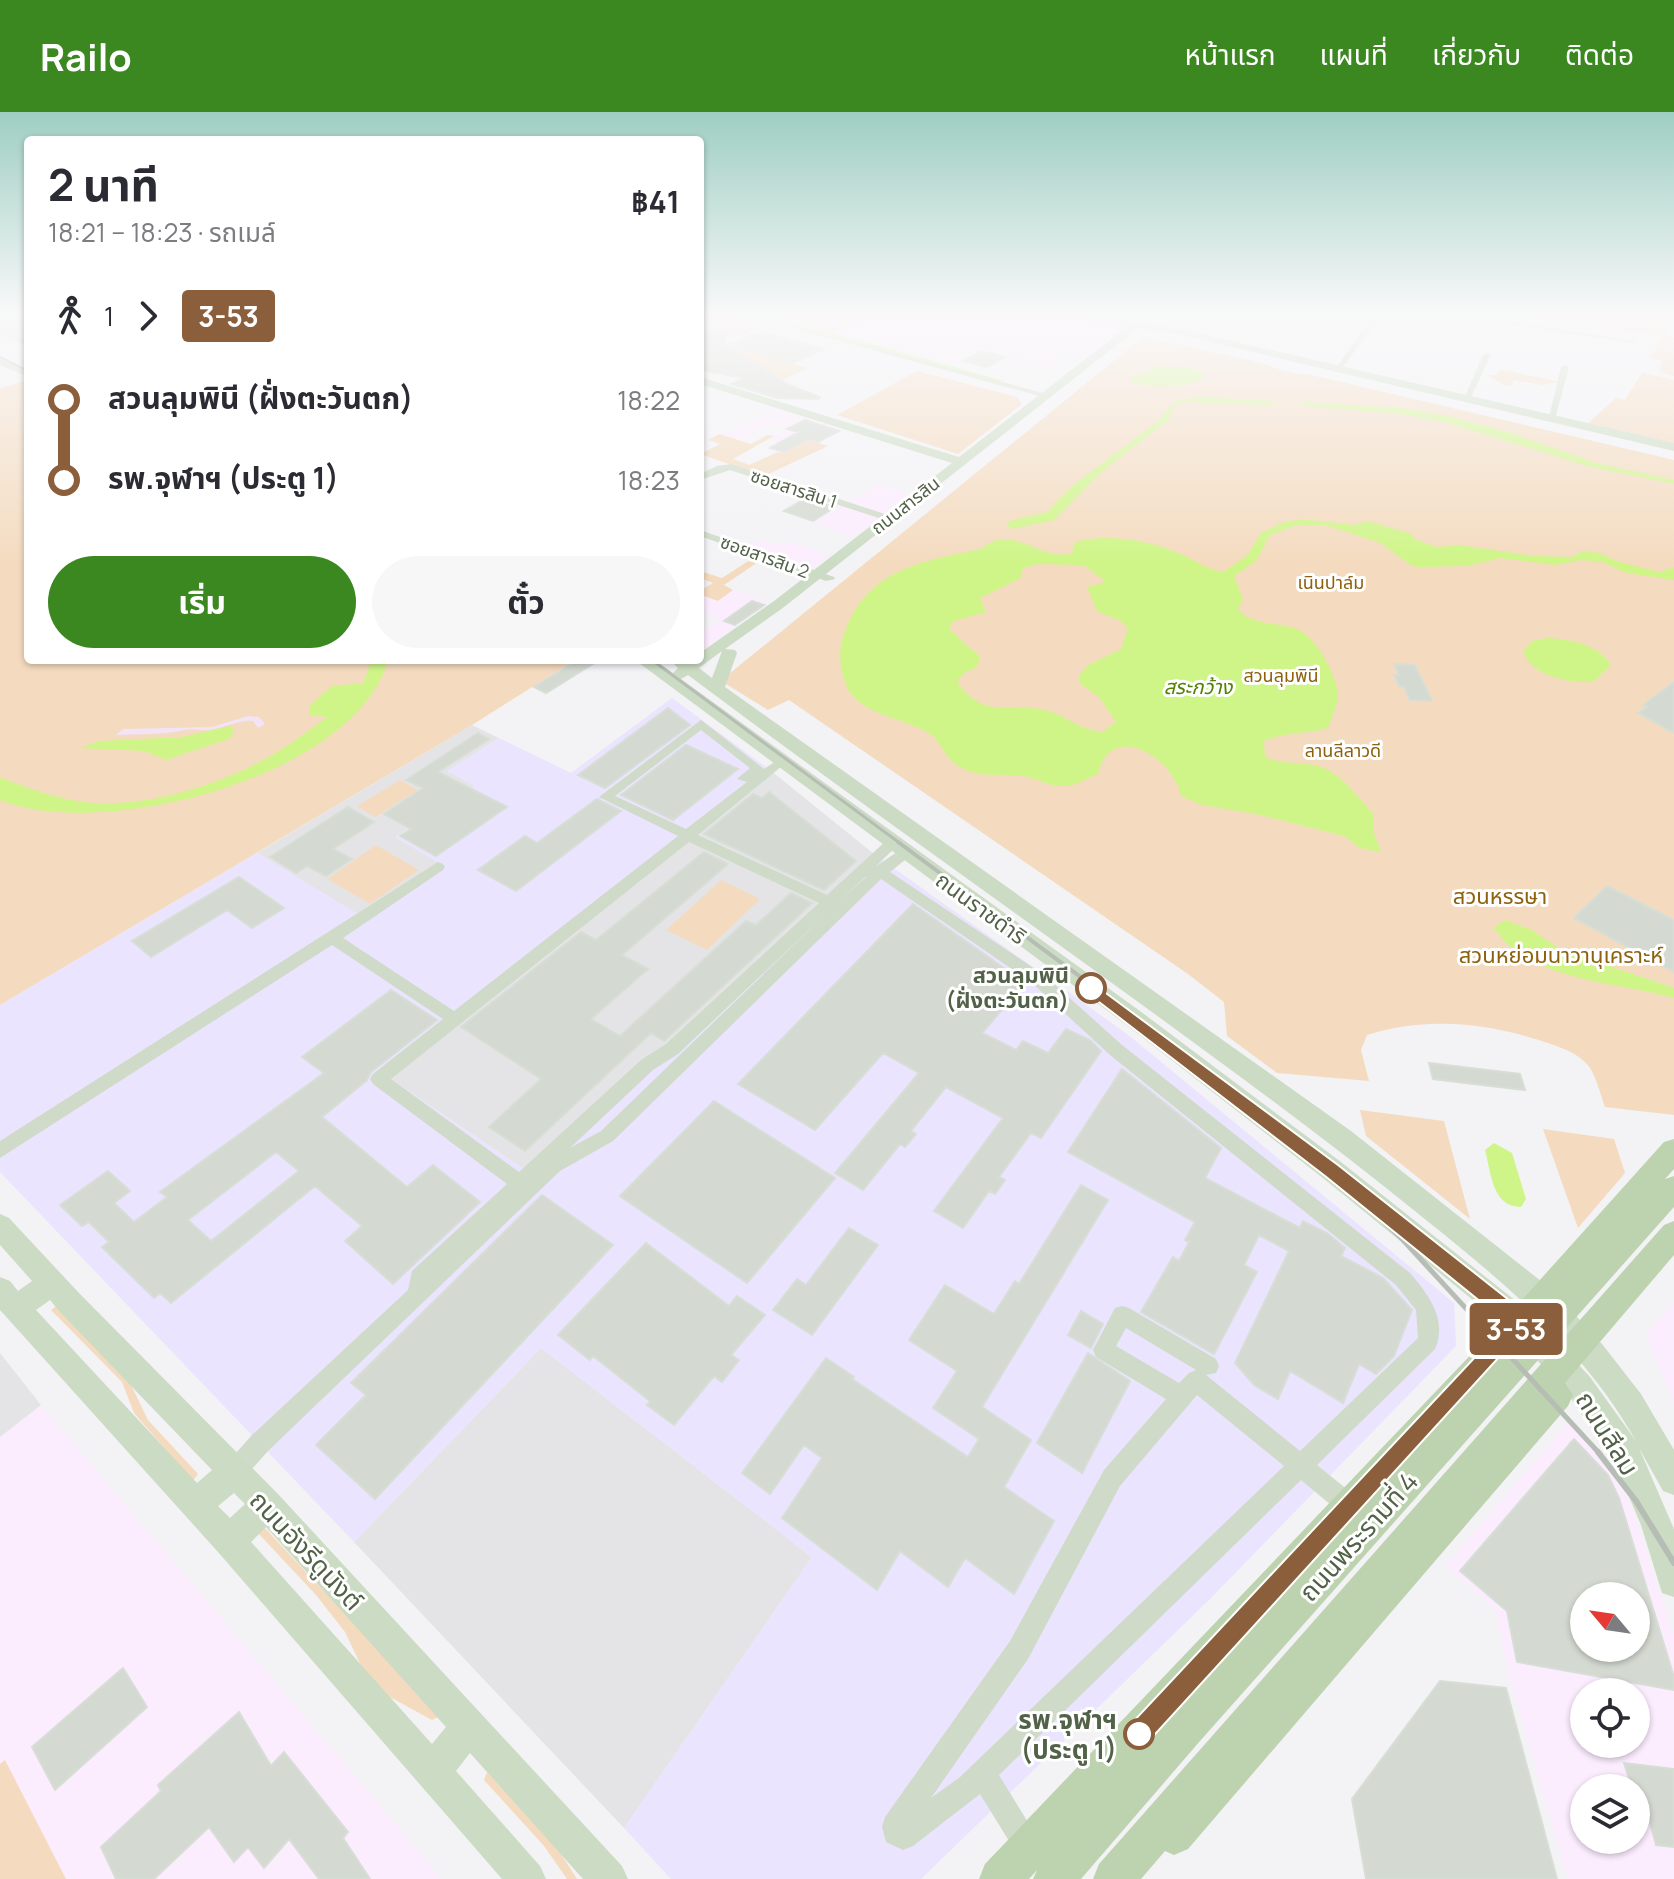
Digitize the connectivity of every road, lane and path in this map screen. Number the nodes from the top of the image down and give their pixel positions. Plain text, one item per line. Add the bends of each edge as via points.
1 (760, 399) edge
2 (1041, 399) edge
3 (1050, 399) edge
4 (1451, 399) edge
5 (1468, 399) edge
6 (1556, 399) edge
7 (1551, 419) junction
8 (1644, 444) junction
9 (1674, 451) edge
10 (964, 466) junction
11 (704, 475) edge
12 (888, 518) junction
13 (704, 534) edge
14 (824, 577) junction
15 (780, 610) junction
16 (729, 653) junction
17 (704, 658) edge
18 (704, 662) edge
19 (649, 664) edge
20 (689, 667) edge
21 (676, 682) junction
22 (717, 688) junction
23 (782, 761) junction
24 (843, 781) junction
25 (823, 792) junction
26 (691, 834) junction
27 (898, 848) junction
28 (438, 867) dead end
29 (870, 872) junction
30 (836, 905) junction
31 (332, 938) junction
32 (1091, 955) junction
33 (1069, 971) junction
34 (455, 1019) junction
35 (640, 1072) junction
36 (660, 1085) junction
37 (1275, 1089) junction
38 (1248, 1107) junction
39 (580, 1128) junction
40 (599, 1141) junction
41 (0, 1150) edge
42 (1674, 1150) edge
43 (524, 1186) junction
44 (1674, 1188) edge
45 (0, 1226) edge
46 (1674, 1234) edge
47 (1674, 1258) edge
48 (52, 1283) junction
49 (5, 1306) edge
50 (1531, 1310) junction
51 (1209, 1366) dead end
52 (1582, 1366) junction
53 (1181, 1396) junction
54 (1300, 1464) junction
55 (235, 1471) junction
56 (1674, 1480) edge
57 (196, 1505) junction
58 (267, 1505) junction
59 (1351, 1507) junction
60 (229, 1541) junction
61 (1674, 1581) edge
62 (469, 1727) junction
63 (433, 1771) junction
64 (982, 1773) junction
65 (1052, 1864) edge
66 (527, 1879) edge
67 (609, 1879) edge
68 (1000, 1879) edge
69 (1114, 1879) edge
70 (1136, 1879) edge

1 - 10 main road
2 - 10 main road, ถนนสารสิน
3 - 10 main road, ถนนสารสิน
4 - 8 main road
5 - 7 main road
6 - 7 street
7 - 8 main road
8 - 9 main road
10 - 12 main road, ถนนสารสิน
10 - 14 main road, ถนนสารสิน
11 - 12 street, ซอยสารสิน 1 via 731,467
12 - 14 main road, ถนนสารสิน
13 - 14 street, ซอยสารสิน 2
14 - 15 main road, ถนนสารสิน
15 - 16 main road, ถนนสารสิน
15 - 17 main road, ถนนสารสิน
16 - 18 main road, ถนนสารสิน
16 - 22 main road
19 - 21 main road, ถนนราชดำริ
20 - 21 main road, ถนนสารสิน
20 - 22 main road, ถนนราชดำริ
21 - 23 main road, ถนนราชดำริ
22 - 24 main road, ถนนราชดำริ
23 - 25 main road, ถนนราชดำริ
23 - 26 street
24 - 25 main road
24 - 32 main road, ถนนราชดำริ
25 - 27 main road, ถนนราชดำริ
26 - 26 street via 606,797 701,724 758,768 683,826
26 - 30 street
26 - 34 street
27 - 29 street
27 - 33 main road, ถนนราชดำริ
28 - 31 street
29 - 30 street
29 - 54 street via 1038,979 1116,1050 1403,1279 1426,1307 1428,1342
30 - 35 street
30 - 36 street
31 - 34 street
31 - 41 street
32 - 33 main road
32 - 37 main road, ถนนราชดำริ
33 - 38 main road, ถนนราชดำริ
34 - 43 street via 379,1079
35 - 36 street
35 - 39 street
36 - 40 street
37 - 38 main road
37 - 50 main road, ถนนราชดำริ via 1342,1138
38 - 50 main road, ถนนราชดำริ
39 - 40 street
39 - 43 street
40 - 43 street
42 - 50 main road, ถนนพระรามที่ 4
43 - 55 street via 419,1277 418,1295
44 - 65 main road, ถนนพระรามที่ 4
45 - 48 main road, ถนนอังรีดูนังต์
46 - 69 main road, ถนนพระรามที่ 4
47 - 52 main road
48 - 49 main road
48 - 55 main road, ถนนอังรีดูนังต์
49 - 57 main road
50 - 52 main road, ถนนราชดำริ
50 - 59 main road, ถนนพระรามที่ 4
51 - 53 street via 1122,1315 1103,1350
52 - 56 main road, ถนนสีลม via 1631,1404
52 - 61 main road, ถนนสีลม via 1657,1525
52 - 70 main road
53 - 54 street via 1196,1380
53 - 64 street via 1112,1478 1019,1650 896,1832 903,1836 918,1826
54 - 59 street
54 - 64 street
55 - 57 main road
55 - 58 main road, ถนนอังรีดูนังต์
57 - 60 main road
58 - 60 main road
58 - 62 main road, ถนนอังรีดูนังต์
59 - 65 main road, ถนนพระรามที่ 4
60 - 63 main road
62 - 63 main road
62 - 67 main road, ถนนอังรีดูนังต์
63 - 66 main road
64 - 65 street
65 - 68 main road, ถนนพระรามที่ 4

